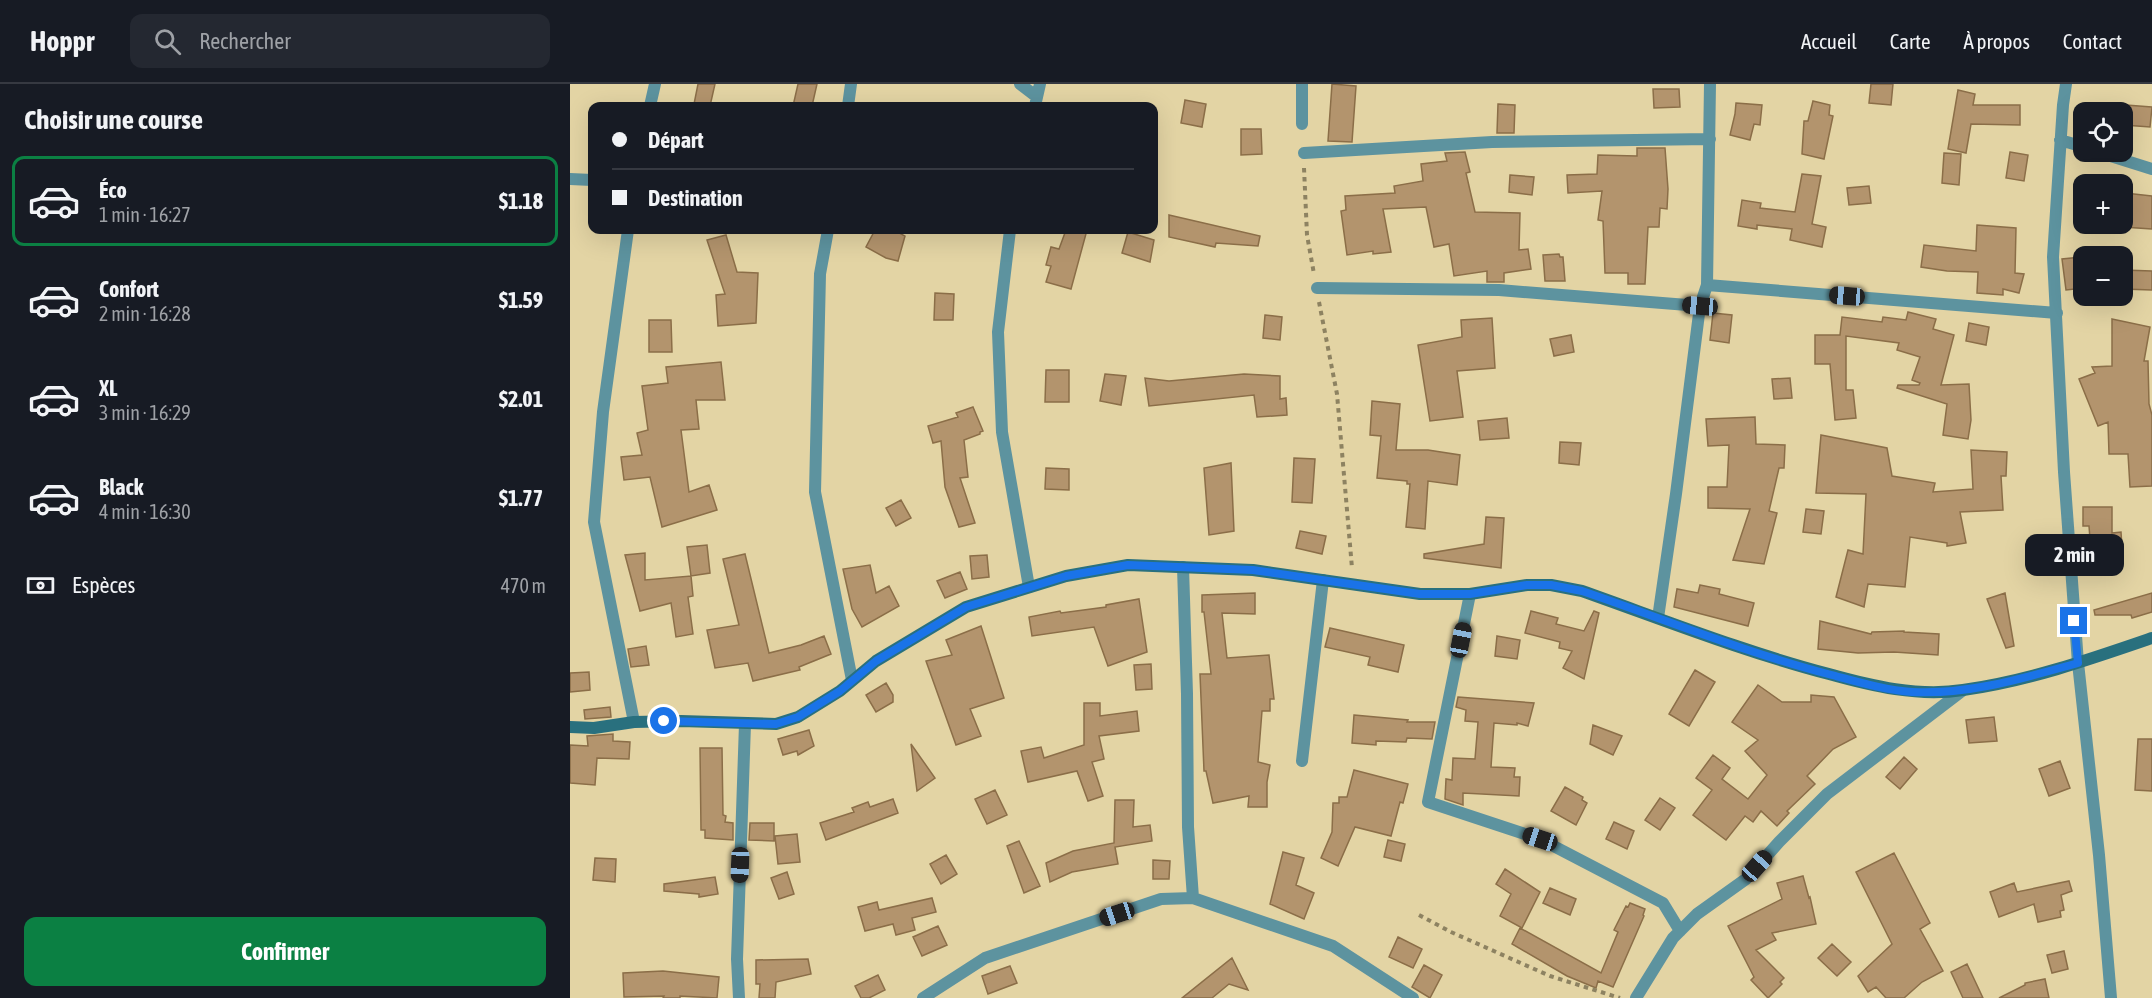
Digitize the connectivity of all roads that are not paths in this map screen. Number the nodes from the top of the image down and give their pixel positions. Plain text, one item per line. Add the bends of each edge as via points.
1 (655, 84) edge
2 (851, 84) edge
3 (1020, 84) edge
4 (1040, 84) edge
5 (1302, 84) edge
6 (1710, 84) edge
7 (2066, 84) edge
8 (651, 102) edge
9 (849, 102) edge
10 (1036, 102) edge
11 (1302, 124) dead end
12 (1710, 139) junction
13 (2060, 140) junction
14 (2073, 144) edge
15 (1304, 153) road end
16 (2130, 162) edge
17 (2152, 169) edge
18 (570, 179) edge
19 (588, 180) edge
20 (627, 234) edge
21 (827, 234) edge
22 (1010, 234) edge
23 (1707, 285) junction
24 (1317, 288) road end
25 (1700, 306) junction
26 (2057, 313) junction
27 (1182, 567) junction
28 (1323, 580) junction
29 (1029, 587) junction
30 (1470, 594) junction
31 (1658, 618) junction
32 (2152, 638) edge
33 (2078, 663) junction
34 (852, 680) junction
35 (1962, 691) junction
36 (634, 722) junction
37 (745, 724) junction
38 (570, 727) edge
39 (1302, 761) dead end
40 (1193, 898) junction
41 (1680, 931) junction
42 (739, 998) edge
43 (923, 998) edge
44 (1413, 998) edge
45 (1636, 998) edge
46 (2111, 998) edge

1 - 8 street
2 - 9 street
3 - 10 street
4 - 10 street
5 - 11 street
6 - 12 street
7 - 13 street
12 - 15 street via 1546,140
12 - 23 street
13 - 14 street
13 - 26 street via 2053,257
16 - 17 street
18 - 19 street
20 - 36 street via 603,411 594,522
21 - 34 street via 820,274 815,492
22 - 29 street via 998,332 1002,432
23 - 25 street
23 - 26 street
24 - 25 street via 1499,290
25 - 31 street
26 - 33 street
27 - 28 street via 1253,570
27 - 29 street via 1128,565
27 - 40 street
28 - 30 street via 1420,594
28 - 39 street
29 - 34 street via 966,607 876,661
30 - 31 street via 1551,585 1582,591
30 - 41 street via 1428,802 1551,844 1663,903
31 - 35 street via 1779,661 1859,682 1912,692
32 - 33 street
33 - 35 street
33 - 46 street
34 - 37 street via 798,717 776,724
35 - 41 street via 1827,794 1746,879
36 - 37 street
36 - 38 street
37 - 42 street
40 - 43 street via 1161,899 984,958
40 - 44 street via 1333,946
41 - 45 street

